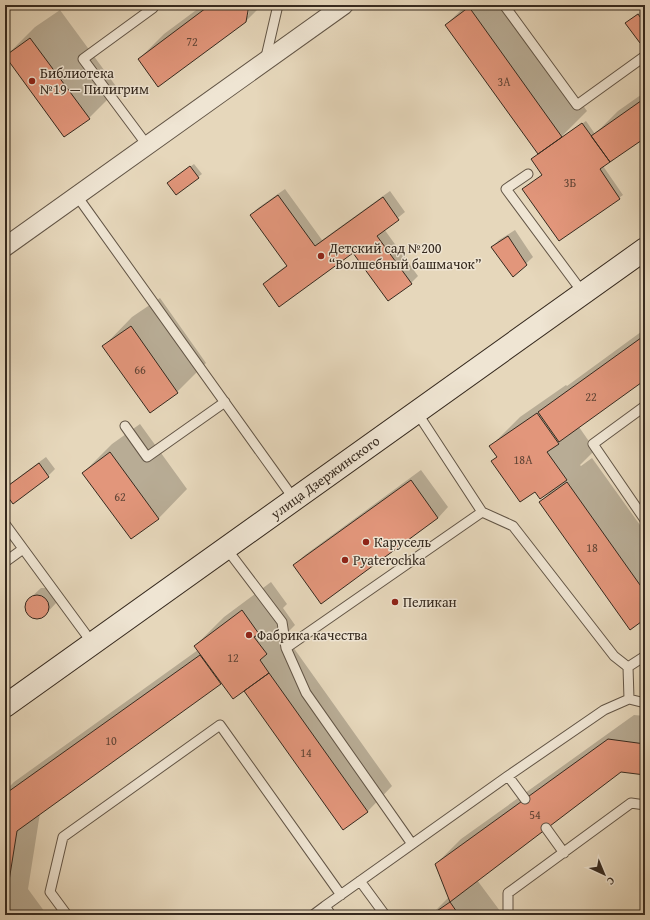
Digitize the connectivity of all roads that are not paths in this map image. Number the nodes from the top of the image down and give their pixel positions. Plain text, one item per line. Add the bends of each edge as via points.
1 (151, 5) edge
2 (278, 5) edge
3 (344, 5) edge
4 (504, 5) edge
5 (645, 56) edge
6 (264, 62) junction
7 (147, 146) junction
8 (528, 174) dead end
9 (77, 196) junction
10 (5, 248) edge
11 (645, 249) edge
12 (583, 293) junction
13 (225, 402) junction
14 (645, 406) edge
15 (416, 411) junction
16 (125, 426) dead end
17 (294, 499) junction
18 (482, 512) junction
19 (645, 520) edge
20 (5, 524) edge
21 (226, 548) junction
22 (23, 549) junction
23 (5, 562) edge
24 (93, 644) junction
25 (286, 648) junction
26 (645, 656) edge
27 (628, 667) junction
28 (628, 699) junction
29 (645, 703) edge
30 (5, 706) edge
31 (508, 776) junction
32 (525, 799) dead end
33 (645, 805) edge
34 (546, 828) dead end
35 (412, 844) junction
36 (564, 853) junction
37 (360, 881) junction
38 (341, 895) junction
39 (325, 906) junction
40 (67, 915) edge
41 (313, 915) edge
42 (331, 915) edge
43 (385, 915) edge
44 (508, 915) edge

1 - 7 lane via 153,8 83,60
2 - 6 lane
3 - 6 street
4 - 5 lane via 577,105
6 - 7 street
7 - 9 street
8 - 12 lane via 506,189
9 - 10 street
9 - 13 lane
11 - 12 main road, улица Дзержинского
12 - 15 main road, улица Дзержинского
13 - 16 lane via 147,457
13 - 17 lane
14 - 19 lane via 592,444
15 - 17 main road, улица Дзержинского
15 - 18 lane
17 - 21 main road, улица Дзержинского
18 - 25 lane
18 - 27 lane via 513,526 614,656
20 - 22 lane
21 - 24 main road, улица Дзержинского
21 - 25 lane via 282,622
22 - 23 lane
22 - 24 lane
24 - 30 main road, улица Дзержинского
25 - 35 lane via 306,693
26 - 27 lane
27 - 28 lane
28 - 29 lane
28 - 31 lane via 604,710
31 - 32 lane
31 - 35 lane
33 - 36 lane via 631,803
34 - 36 lane
35 - 37 lane
36 - 44 lane via 508,893
37 - 38 lane
37 - 43 lane
38 - 39 lane
38 - 40 lane via 220,725 63,837 50,892
39 - 41 lane
39 - 42 lane

